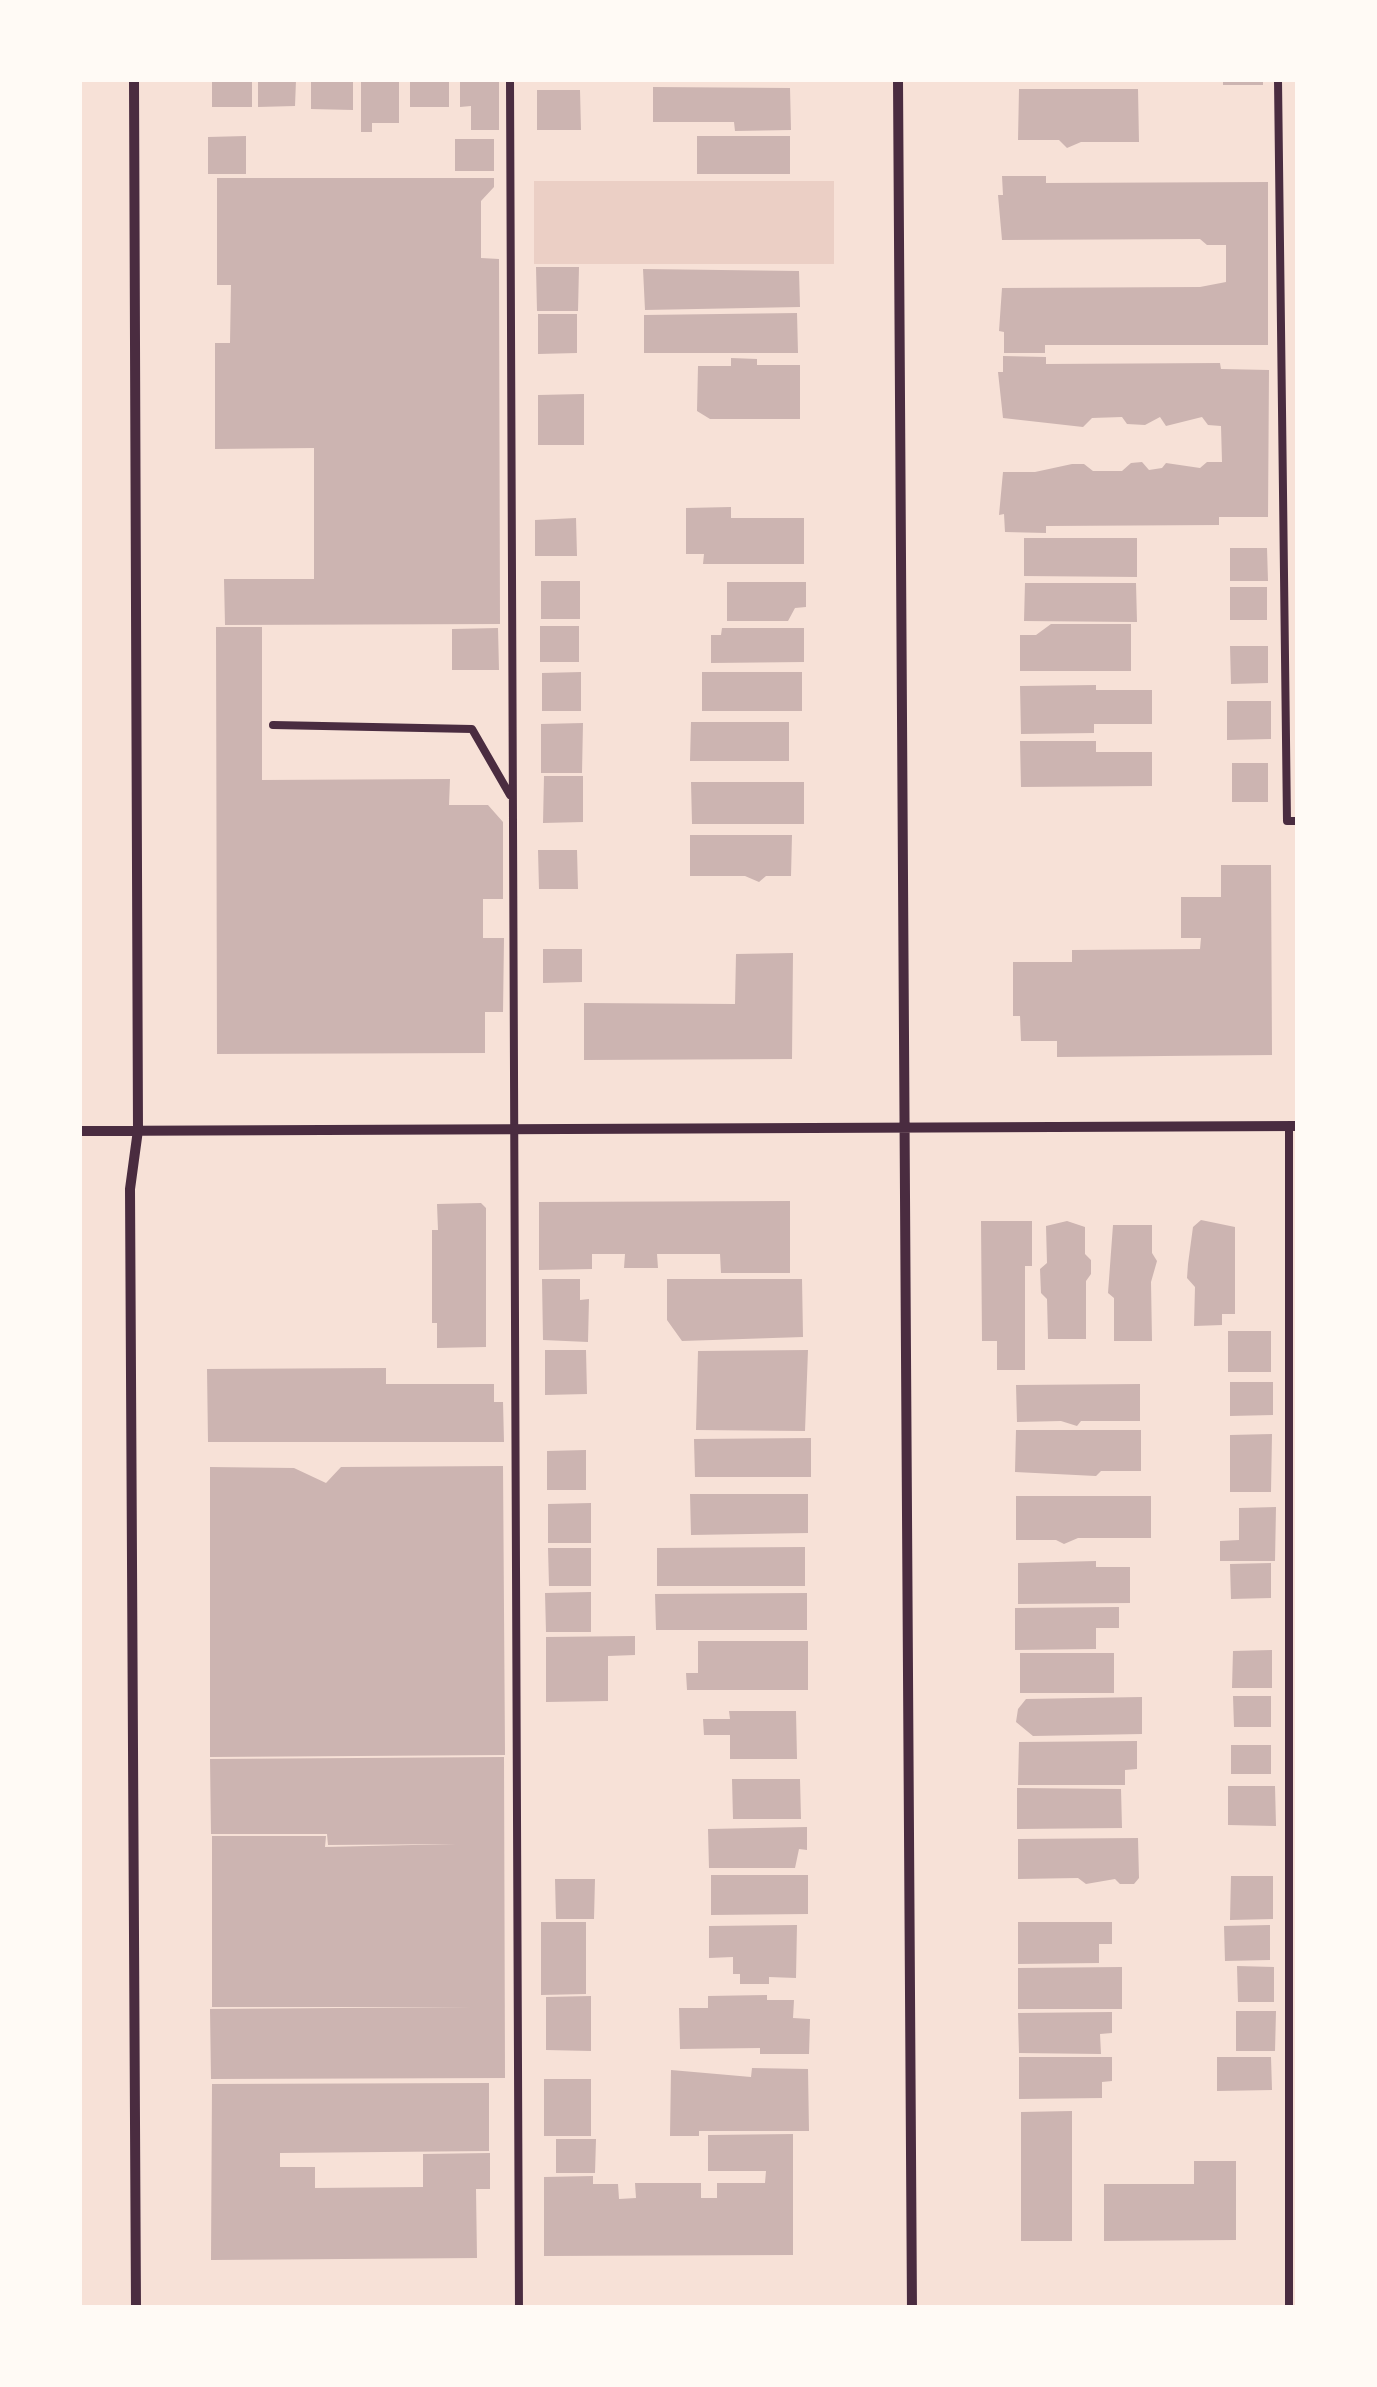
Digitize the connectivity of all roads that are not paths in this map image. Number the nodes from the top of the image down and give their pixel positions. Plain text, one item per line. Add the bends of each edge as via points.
1 (134, 80) edge
2 (510, 80) edge
3 (898, 80) edge
4 (1278, 80) edge
5 (274, 725) dead end
6 (513, 799) junction
7 (1297, 821) edge
8 (1293, 1126) edge
9 (905, 1128) junction
10 (514, 1129) junction
11 (138, 1130) junction
12 (80, 1131) edge
13 (136, 2307) edge
14 (520, 2307) edge
15 (912, 2307) edge
16 (1289, 2307) edge

1 - 11 street
2 - 6 lane
3 - 9 street
4 - 7 lane via 1287,821
5 - 6 lane via 472,729
6 - 10 lane
8 - 9 street
8 - 16 lane
9 - 10 street
9 - 15 street
10 - 11 street
10 - 14 lane
11 - 12 street
11 - 13 street via 130,1188

